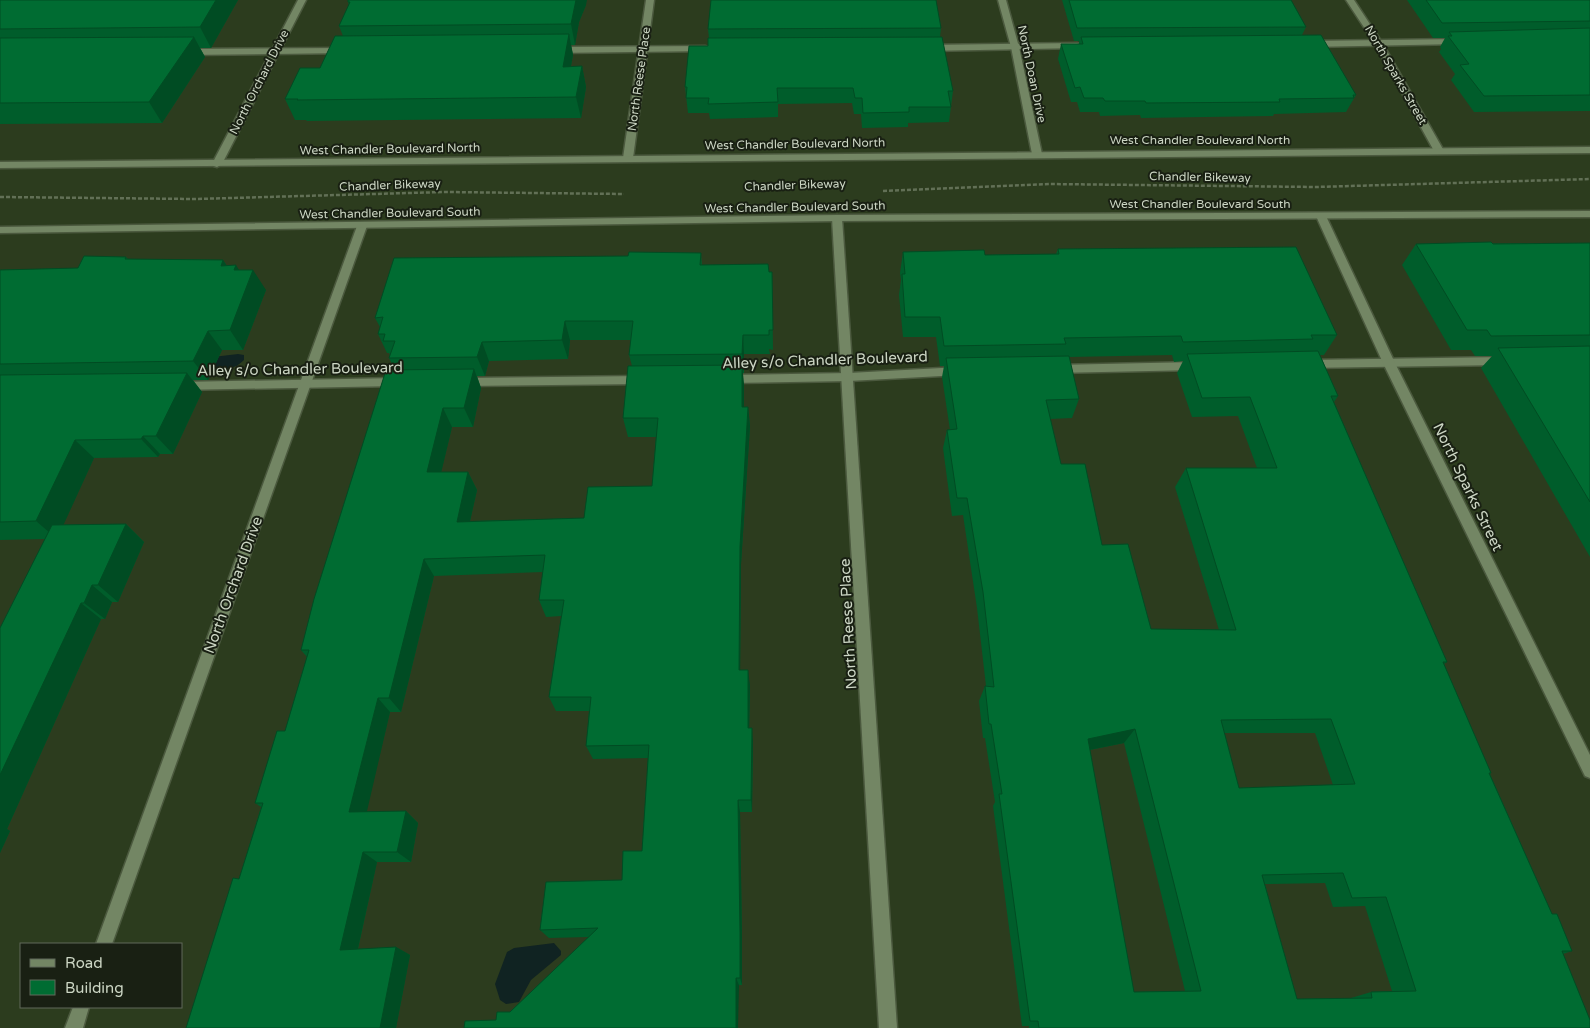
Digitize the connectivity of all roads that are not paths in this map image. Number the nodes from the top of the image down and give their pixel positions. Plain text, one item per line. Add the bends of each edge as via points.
1 (302, 0) edge
2 (650, 0) edge
3 (1002, 0) edge
4 (1350, 0) edge
5 (1465, 42) edge
6 (1300, 44) edge
7 (1379, 44) junction
8 (1084, 46) edge
9 (1015, 47) junction
10 (917, 48) edge
11 (712, 49) edge
12 (544, 50) edge
13 (644, 50) junction
14 (275, 51) junction
15 (354, 51) edge
16 (177, 52) edge
17 (1590, 150) edge
18 (1439, 151) junction
19 (1037, 154) junction
20 (628, 158) junction
21 (217, 164) junction
22 (0, 165) edge
23 (1590, 214) edge
24 (1321, 216) junction
25 (838, 218) junction
26 (362, 226) junction
27 (0, 230) edge
28 (1513, 361) edge
29 (1389, 363) junction
30 (1300, 364) edge
31 (1210, 366) edge
32 (1042, 369) edge
33 (973, 371) edge
34 (849, 377) junction
35 (710, 379) edge
36 (651, 380) edge
37 (404, 382) edge
38 (454, 382) edge
39 (306, 384) junction
40 (168, 386) edge
41 (1590, 771) edge
42 (104, 943) edge
43 (81, 1008) edge
44 (74, 1028) edge
45 (888, 1028) edge

1 - 14 main road, North Orchard Drive
2 - 13 main road, North Reese Place
3 - 9 main road, North Doan Drive
4 - 7 main road, North Sparks Street
5 - 7 main road
6 - 7 main road
7 - 18 main road, North Sparks Street
8 - 9 main road
9 - 10 main road
9 - 19 main road, North Doan Drive
11 - 13 main road
12 - 13 main road
13 - 20 main road, North Reese Place
14 - 15 main road
14 - 16 main road
14 - 21 main road, North Orchard Drive
17 - 18 main road, West Chandler Boulevard North
18 - 19 main road, West Chandler Boulevard North
19 - 20 main road, West Chandler Boulevard North
20 - 21 main road, West Chandler Boulevard North
21 - 22 main road, West Chandler Boulevard North
23 - 24 main road, West Chandler Boulevard South
24 - 25 main road, West Chandler Boulevard South
24 - 29 main road, North Sparks Street
25 - 26 main road, West Chandler Boulevard South
25 - 34 main road, North Reese Place
26 - 27 main road, West Chandler Boulevard South
26 - 39 main road, North Orchard Drive
28 - 29 main road
29 - 30 main road
29 - 41 main road, North Sparks Street
31 - 32 main road
33 - 34 main road, Alley s/o Chandler Boulevard
34 - 35 main road, Alley s/o Chandler Boulevard
34 - 45 main road, North Reese Place
36 - 38 main road
37 - 39 main road, Alley s/o Chandler Boulevard
39 - 40 main road, Alley s/o Chandler Boulevard
39 - 42 main road, North Orchard Drive
43 - 44 main road

